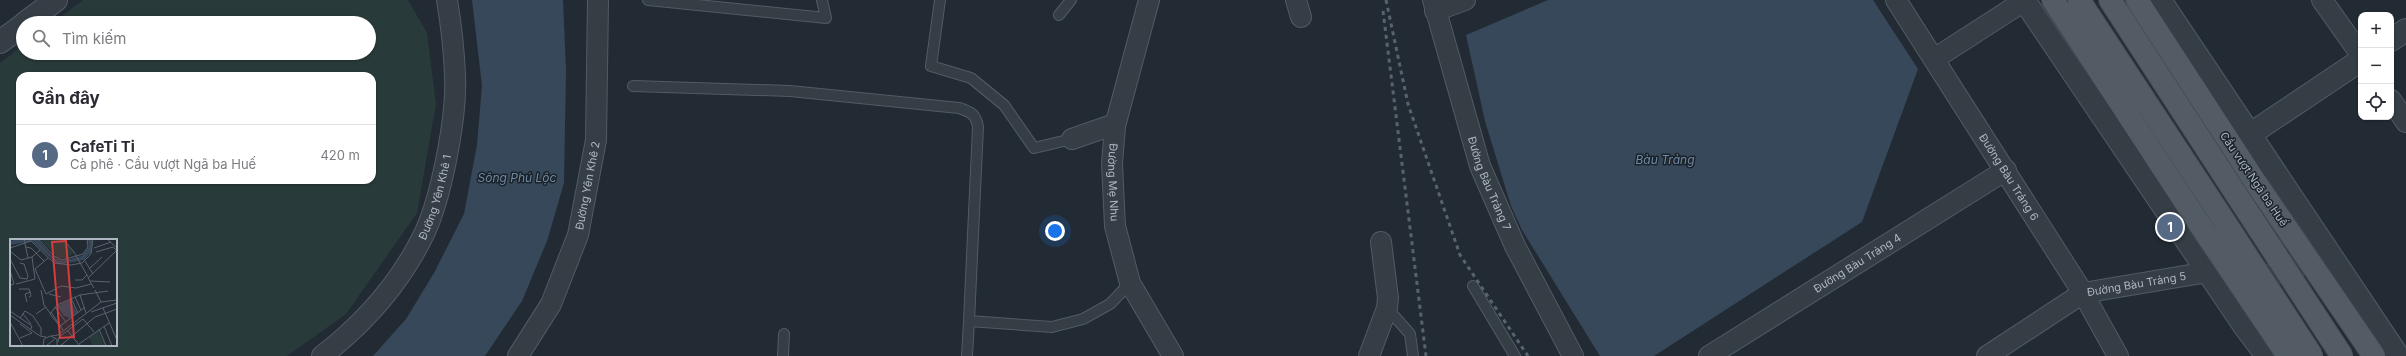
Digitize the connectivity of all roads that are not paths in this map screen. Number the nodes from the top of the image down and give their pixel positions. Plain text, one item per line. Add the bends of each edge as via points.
1 (56, 0) edge
2 (447, 0) edge
3 (598, 0) edge
4 (648, 0) edge
5 (822, 0) edge
6 (940, 0) edge
7 (1071, 0) edge
8 (1149, 0) edge
9 (1465, 0) edge
10 (1896, 0) edge
11 (2024, 0) edge
12 (2053, 0) edge
13 (2079, 0) edge
14 (2110, 0) edge
15 (2137, 0) edge
16 (2160, 0) edge
17 (2322, 0) edge
18 (1434, 6) edge
19 (1059, 15) dead end
20 (35, 16) edge
21 (16, 30) edge
22 (2406, 30) edge
23 (2394, 38) edge
24 (0, 42) edge
25 (2358, 51) edge
26 (1934, 58) junction
27 (2358, 62) edge
28 (633, 86) dead end
29 (2394, 104) edge
30 (2406, 122) edge
31 (1115, 124) junction
32 (2249, 136) junction
33 (1072, 139) joint
34 (2006, 170) junction
35 (1381, 242) dead end
36 (2335, 265) junction
37 (2208, 272) junction
38 (1130, 283) junction
39 (1473, 286) dead end
40 (2083, 293) junction
41 (2360, 302) junction
42 (1387, 308) junction
43 (969, 321) junction
44 (2245, 327) junction
45 (784, 334) dead end
46 (322, 356) edge
47 (518, 356) edge
48 (782, 356) edge
49 (967, 356) edge
50 (1173, 356) edge
51 (1369, 356) edge
52 (1413, 356) edge
53 (1514, 356) edge
54 (1573, 356) edge
55 (1708, 356) edge
56 (1987, 356) edge
57 (2118, 356) edge
58 (2267, 356) edge
59 (2288, 356) edge
60 (2312, 356) edge
61 (2338, 356) edge
62 (2342, 356) edge
63 (2374, 356) edge
64 (2398, 356) edge

1 - 20 street
2 - 46 street, Đường Yên Khê 1 via 456,76 451,132 441,184 427,225 422,239 388,292
3 - 47 street, Đường Yên Khê 2 via 596,140 578,235 551,304
4 - 5 lane via 826,18
6 - 33 lane via 931,66 971,78 1004,105 1034,148
7 - 19 lane
8 - 31 street, Đường Mẹ Nhu
9 - 18 street
10 - 26 street, Đường Bàu Trảng 6
11 - 26 street
11 - 37 street
12 - 59 main road, bridge
13 - 60 main road, bridge
14 - 62 main road, Cầu vượt Ngã ba Huế, bridge
15 - 63 main road, Cầu vượt Ngã ba Huế, bridge via 2258,186
16 - 32 street
17 - 25 street
18 - 54 street, Đường Bàu Trảng 7 via 1480,166 1515,246
21 - 24 street
22 - 23 street
26 - 34 street, Đường Bàu Trảng 6
27 - 32 street
28 - 43 lane via 790,91 959,108 971,112 977,118 978,127
29 - 30 street
31 - 33 street
31 - 38 street, Đường Mẹ Nhu via 1112,164 1115,226
32 - 36 street
34 - 40 street, Đường Bàu Trảng 6
34 - 55 street, Đường Bàu Trảng 4
35 - 42 street
36 - 41 street
36 - 44 street via 2320,258 2277,271 2253,291 2244,310
37 - 40 street, Đường Bàu Trảng 5
37 - 44 street
38 - 43 lane via 1110,304 1082,319 1052,327
38 - 50 street, Đường Mẹ Nhu
39 - 53 lane
40 - 56 street, Đường Bàu Trảng 5
40 - 57 street, Đường Bàu Trảng 6
41 - 61 street via 2363,326
41 - 64 street
42 - 51 street
42 - 52 lane via 1410,334
43 - 49 lane
44 - 58 street
45 - 48 lane

